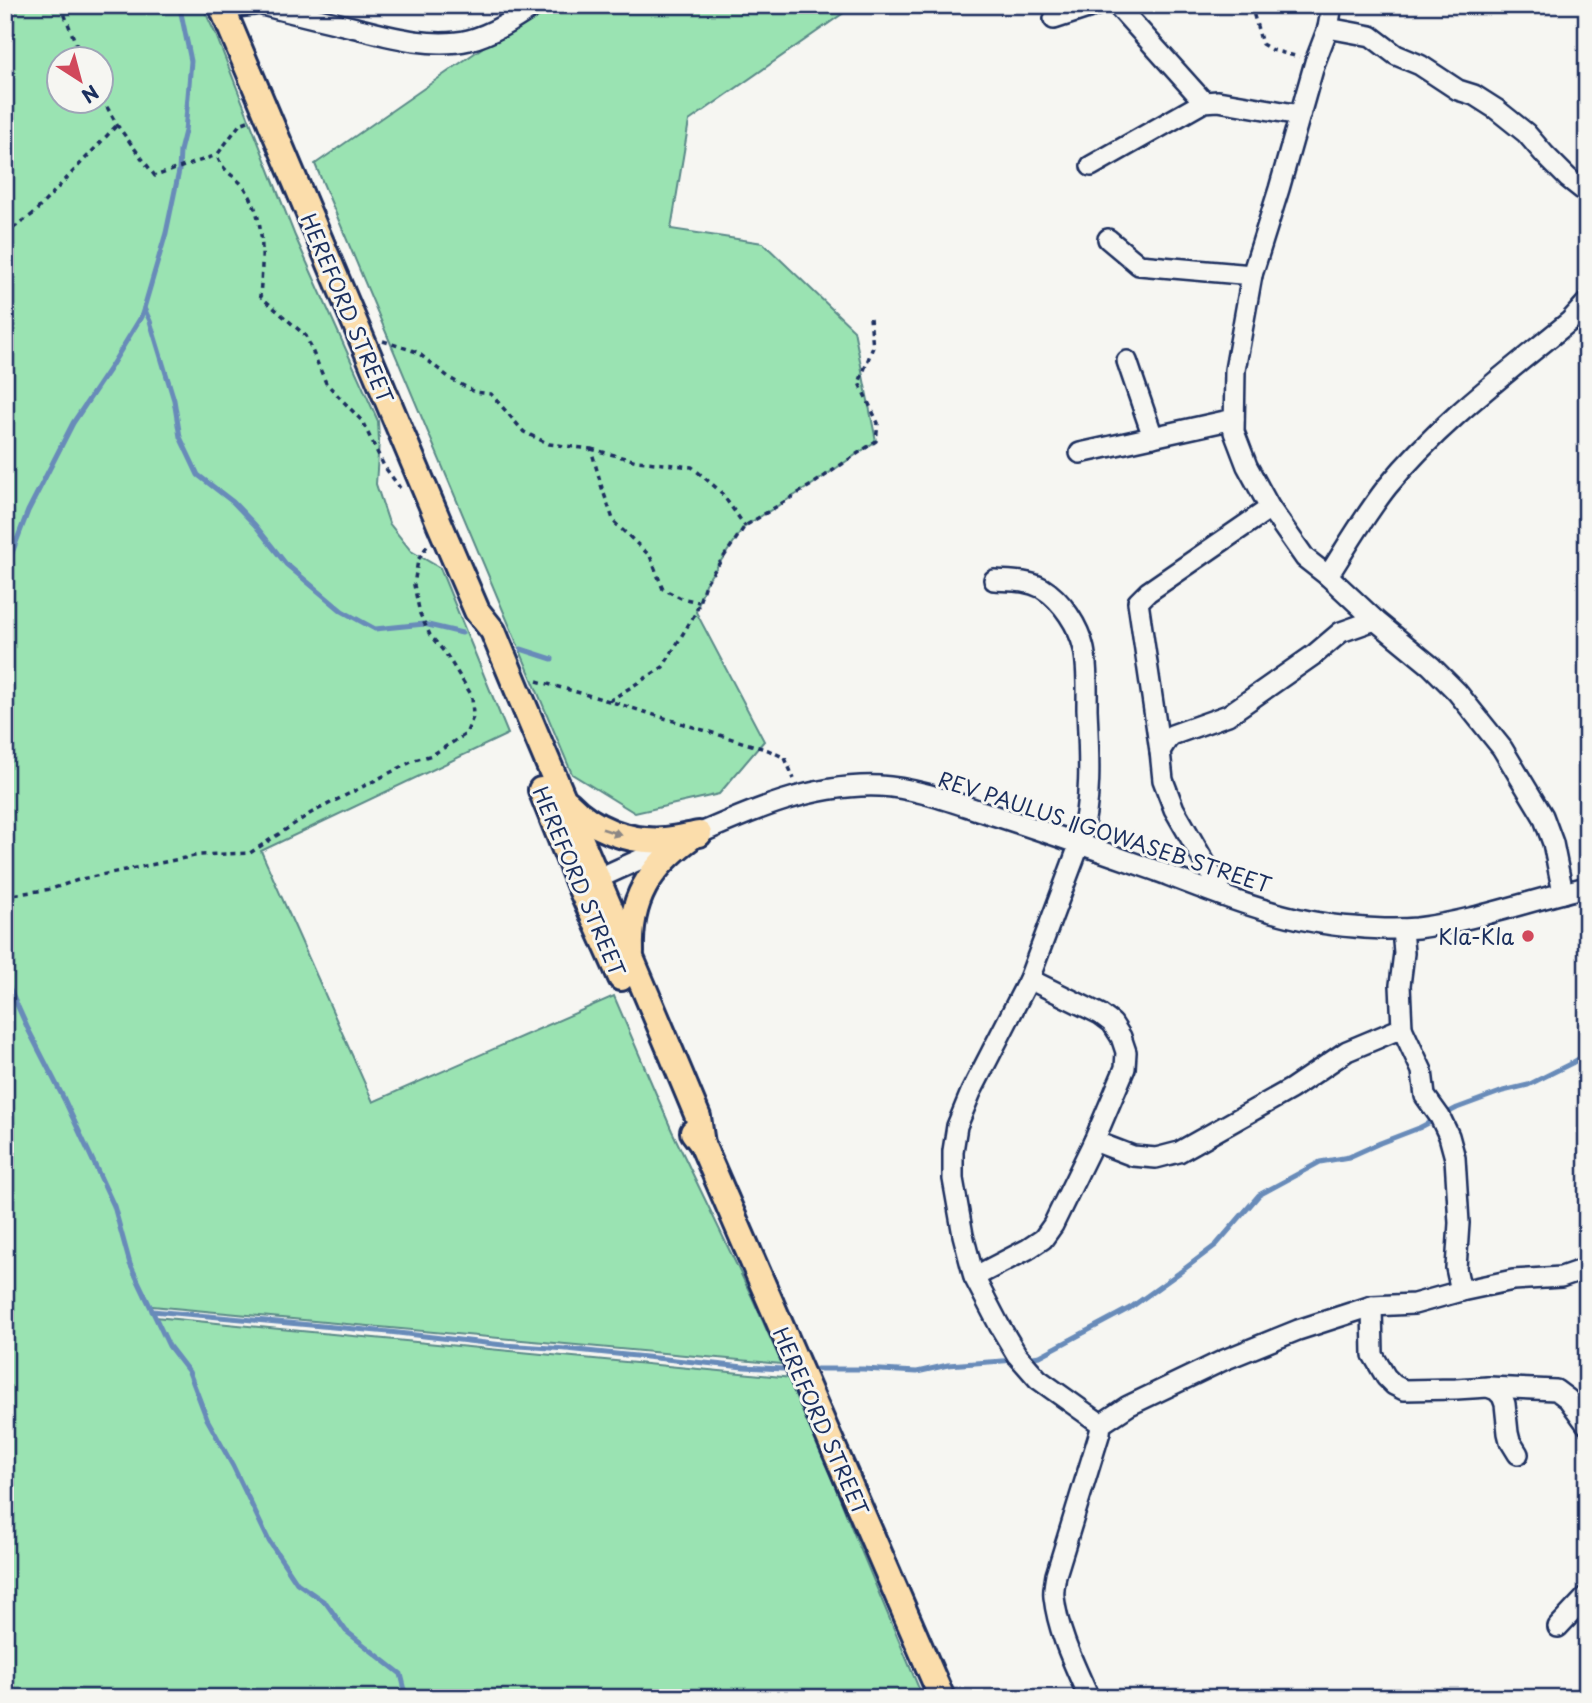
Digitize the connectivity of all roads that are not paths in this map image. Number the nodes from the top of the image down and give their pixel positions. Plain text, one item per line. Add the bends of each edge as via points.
1 (254, 5) edge
2 (262, 5) edge
3 (536, 5) edge
4 (1097, 5) edge
5 (1117, 5) edge
6 (1332, 5) edge
7 (222, 8) edge
8 (1054, 19) dead end
9 (1328, 28) junction
10 (1204, 102) junction
11 (1300, 115) junction
12 (1091, 166) dead end
13 (1587, 193) edge
14 (1108, 239) dead end
15 (1252, 275) junction
16 (1587, 302) edge
17 (1578, 323) edge
18 (1127, 361) dead end
19 (1234, 419) junction
20 (1153, 437) junction
21 (1080, 453) dead end
22 (1270, 508) junction
23 (1328, 576) junction
24 (994, 580) dead end
25 (477, 611) junction
26 (1375, 620) junction
27 (1160, 751) junction
28 (559, 791) junction
29 (694, 836) junction
30 (1080, 843) junction
31 (589, 883) junction
32 (1587, 887) edge
33 (1563, 893) junction
34 (1224, 896) junction
35 (1402, 929) junction
36 (631, 960) junction
37 (1029, 979) junction
38 (1402, 1028) junction
39 (1094, 1141) junction
40 (702, 1144) junction
41 (1587, 1268) edge
42 (974, 1277) junction
43 (1461, 1291) junction
44 (1373, 1306) junction
45 (1488, 1387) junction
46 (1101, 1424) junction
47 (1587, 1425) edge
48 (1518, 1454) dead end
49 (1587, 1596) edge
50 (1558, 1627) dead end
51 (942, 1698) edge
52 (1089, 1698) edge

1 - 7 street
2 - 3 street via 382,34 452,43 472,40
4 - 8 street
5 - 10 street
6 - 9 street
7 - 25 main road, HEREFORD STREET
9 - 11 street
9 - 13 street via 1371,36 1396,55 1475,95 1527,133
10 - 11 street via 1218,100
10 - 12 street
11 - 15 street
14 - 15 street via 1139,265
15 - 19 street via 1236,370
16 - 17 street
17 - 23 street via 1431,439 1362,520
18 - 20 street
19 - 20 street
19 - 22 street via 1247,466
20 - 21 street
22 - 23 street via 1306,558
22 - 27 street via 1138,602
23 - 26 street
24 - 30 street via 1024,582 1042,589 1072,620 1084,648 1090,772
25 - 28 main road, HEREFORD STREET via 494,631
25 - 31 main road, HEREFORD STREET via 481,638
26 - 27 street via 1341,632 1228,715 1172,735
26 - 33 street via 1448,683 1502,748 1543,817
27 - 34 street via 1163,780 1174,809
28 -> 29 main road via 585,818 620,835 643,840
28 - 31 main road, HEREFORD STREET
29 - 30 street, REV PAULUS ǁGOWASEB STREET via 801,794 881,786 936,797
29 - 31 street, REV PAULUS ǁGOWASEB STREET
29 - 36 main road via 671,852 645,884 632,921
30 - 34 street, REV PAULUS ǁGOWASEB STREET
30 - 37 street
31 - 36 main road, HEREFORD STREET
31 - 40 main road, HEREFORD STREET via 687,1123
32 - 33 street, REV PAULUS ǁGOWASEB STREET
33 - 35 street, REV PAULUS ǁGOWASEB STREET via 1446,923
34 - 35 street, REV PAULUS ǁGOWASEB STREET via 1322,924
35 - 38 street
36 - 40 main road, HEREFORD STREET via 698,1117
37 - 39 street via 1100,1014 1121,1037 1125,1068
37 - 42 street via 957,1126 953,1179
38 - 39 street via 1347,1051 1291,1089 1179,1152 1156,1158 1133,1156
38 - 43 street via 1422,1071 1425,1096 1450,1136 1455,1158
39 - 42 street via 1043,1239
40 - 51 main road, HEREFORD STREET
41 - 43 street via 1561,1277 1513,1280
42 - 46 street via 1011,1345 1038,1379
43 - 44 street via 1414,1304
44 - 45 street via 1373,1355 1394,1385 1404,1390
44 - 46 street via 1224,1360 1128,1406
45 - 47 street via 1556,1390
45 - 48 street via 1506,1404 1508,1433
46 - 52 street via 1054,1595 1059,1624
49 - 50 street

